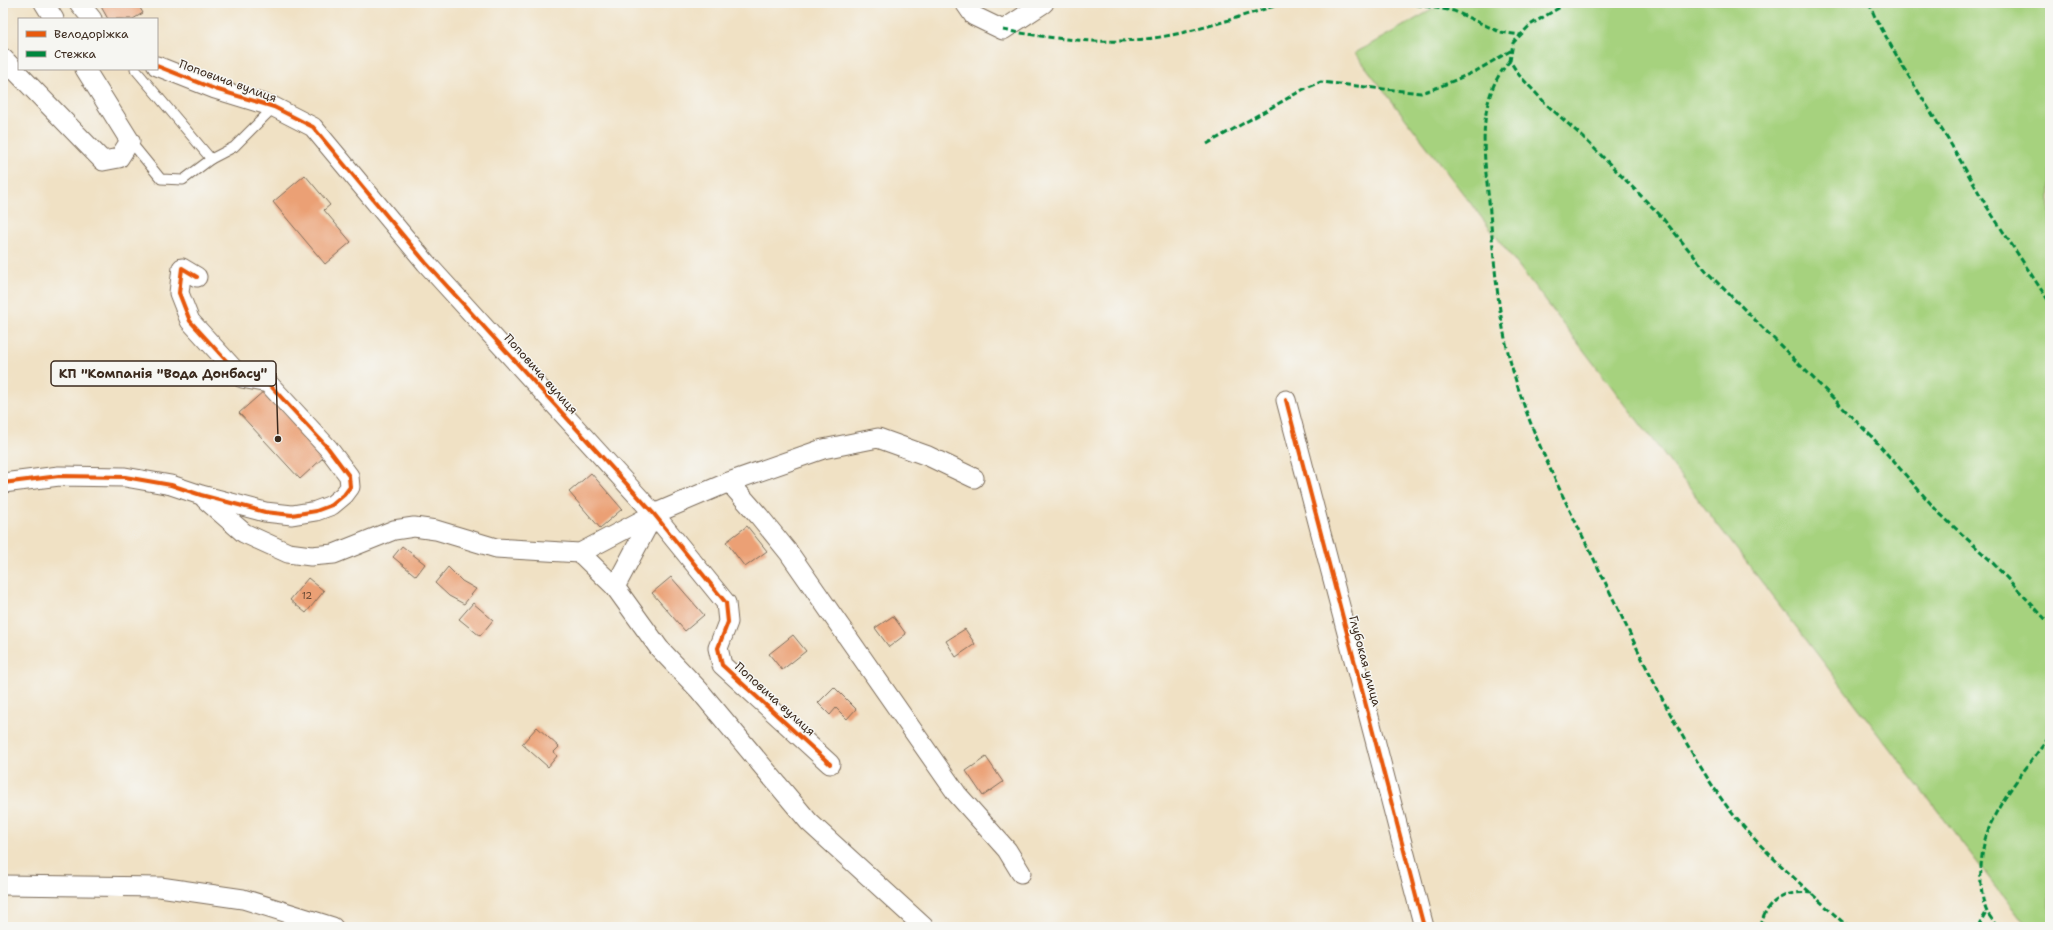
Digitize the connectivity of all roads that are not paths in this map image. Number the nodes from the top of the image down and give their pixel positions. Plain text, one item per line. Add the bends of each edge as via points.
1 (44, 3) edge
2 (79, 3) edge
3 (965, 3) edge
4 (1044, 3) edge
5 (53, 18) edge
6 (91, 18) edge
7 (3, 58) edge
8 (158, 66) edge
9 (86, 70) edge
10 (136, 70) edge
11 (274, 107) junction
12 (130, 141) junction
13 (211, 159) junction
14 (197, 277) dead end
15 (1286, 400) dead end
16 (974, 478) dead end
17 (729, 482) junction
18 (3, 483) edge
19 (201, 495) junction
20 (654, 514) junction
21 (580, 553) junction
22 (616, 588) junction
23 (830, 764) dead end
24 (1021, 873) dead end
25 (3, 885) edge
26 (332, 927) edge
27 (924, 927) edge
28 (1424, 927) edge

1 - 5 street
2 - 6 street
3 - 4 street via 974,16 1003,30
7 - 12 street via 103,161 119,158
8 - 11 street, Поповича вулиця via 214,89
9 - 12 street
10 - 13 lane
11 - 13 lane via 234,147
11 - 20 street, Поповича вулиця via 313,127 426,263
12 - 13 lane via 161,179 183,180
14 - 19 street via 182,268 179,293 190,321 242,378 268,383 328,448 349,476 350,487 344,496 332,505 316,511 292,514 265,512
15 - 28 street, Глубокая улица
16 - 17 street via 928,456 878,438 823,449
17 - 20 street
17 - 24 street via 789,553 957,794 1007,850
18 - 19 street via 59,476 125,477 171,485
19 - 21 street via 244,533 288,553 311,556 334,554 394,530 414,527 436,530 496,548
20 - 21 street
20 - 22 street
20 - 23 street, Поповича вулиця via 726,604 728,622 718,648 722,665
21 - 22 street
22 - 27 street via 659,648 699,690 809,822
25 - 26 street via 160,887 243,899

